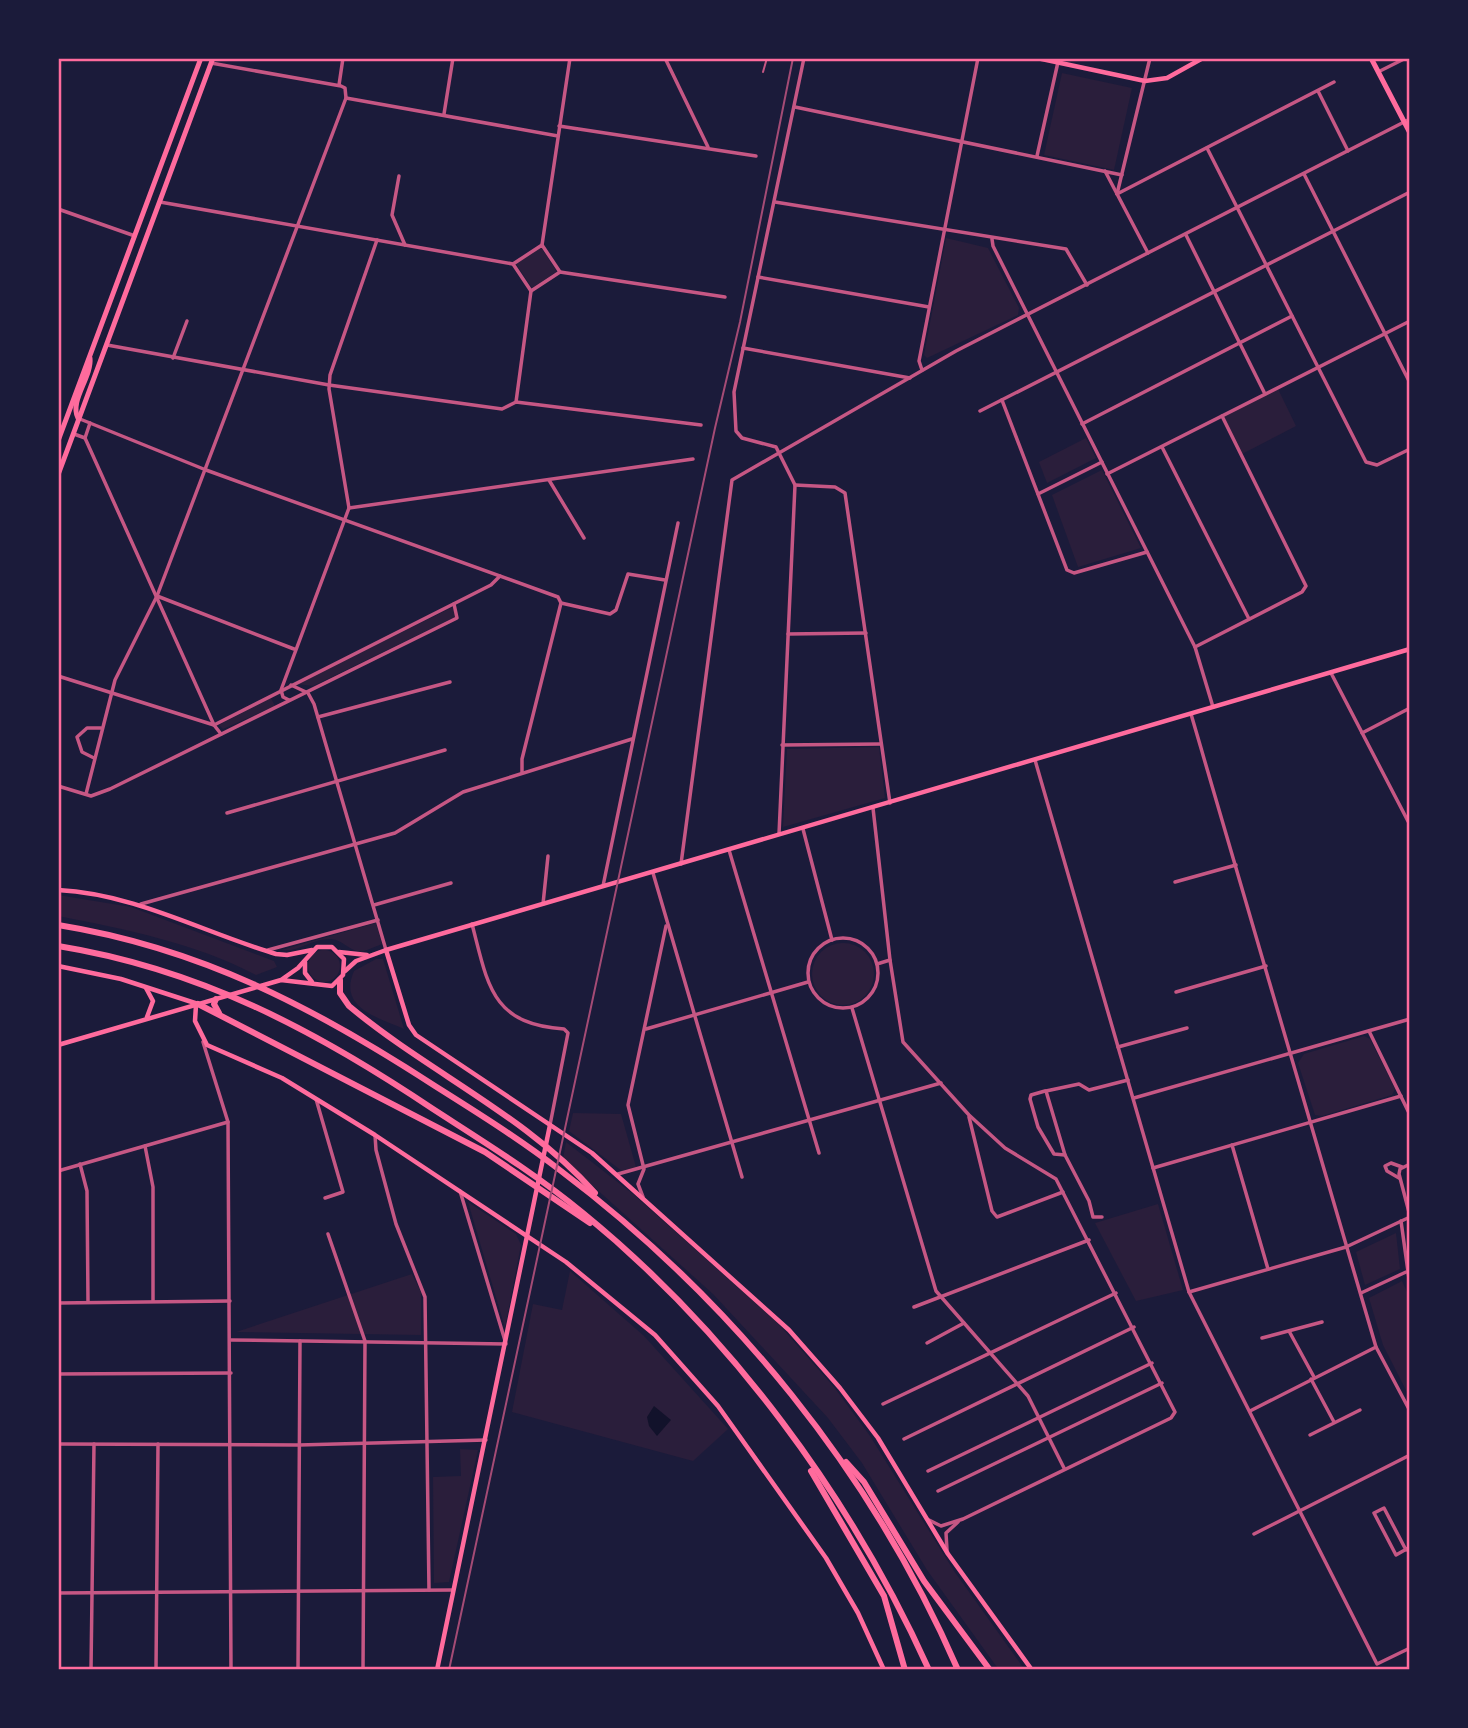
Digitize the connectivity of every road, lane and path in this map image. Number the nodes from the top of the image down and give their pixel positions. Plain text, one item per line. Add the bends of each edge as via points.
1 (201, 58) edge
2 (343, 58) edge
3 (453, 58) edge
4 (570, 58) edge
5 (665, 58) edge
6 (767, 58) edge
7 (804, 58) edge
8 (978, 58) edge
9 (1037, 58) edge
10 (1150, 58) edge
11 (1203, 58) edge
12 (1371, 58) edge
13 (1406, 58) edge
14 (212, 60) edge
15 (1058, 62) junction
16 (763, 72) dead end
17 (1378, 72) junction
18 (1146, 81) junction
19 (1334, 82) dead end
20 (339, 85) junction
21 (1318, 91) junction
22 (346, 98) junction
23 (794, 107) junction
24 (444, 115) junction
25 (1407, 121) edge
26 (559, 126) junction
27 (1410, 134) edge
28 (558, 136) junction
29 (961, 140) junction
30 (708, 147) junction
31 (1207, 148) junction
32 (1348, 151) junction
33 (756, 156) dead end
34 (1037, 156) junction
35 (1105, 172) junction
36 (1304, 174) junction
37 (1122, 175) junction
38 (399, 176) dead end
39 (1410, 192) edge
40 (1117, 194) junction
41 (160, 202) junction
42 (775, 202) junction
43 (58, 209) edge
44 (1238, 209) junction
45 (296, 228) junction
46 (1334, 230) junction
47 (945, 231) junction
48 (1186, 235) junction
49 (135, 236) junction
50 (992, 239) junction
51 (377, 240) junction
52 (405, 245) junction
53 (542, 245) junction
54 (1148, 254) junction
55 (513, 264) junction
56 (1266, 265) junction
57 (560, 272) junction
58 (758, 277) junction
59 (1087, 285) junction
60 (531, 291) junction
61 (1213, 292) junction
62 (725, 297) dead end
63 (929, 307) junction
64 (1028, 315) junction
65 (1293, 316) junction
66 (187, 321) dead end
67 (1410, 321) edge
68 (1386, 333) junction
69 (1239, 343) junction
70 (106, 345) junction
71 (743, 348) junction
72 (90, 355) junction
73 (173, 358) junction
74 (1319, 367) junction
75 (242, 370) junction
76 (922, 370) junction
77 (1056, 372) junction
78 (910, 378) junction
79 (1410, 383) edge
80 (330, 384) junction
81 (1265, 394) junction
82 (1002, 400) junction
83 (516, 402) junction
84 (980, 411) dead end
85 (1222, 416) junction
86 (78, 418) junction
87 (90, 423) junction
88 (1082, 424) junction
89 (701, 425) dead end
90 (73, 434) junction
91 (85, 438) junction
92 (58, 441) edge
93 (1162, 447) junction
94 (1410, 449) edge
95 (780, 454) junction
96 (693, 459) dead end
97 (1102, 462) junction
98 (206, 470) junction
99 (1107, 474) junction
100 (58, 475) edge
101 (549, 480) junction
102 (795, 485) junction
103 (1038, 494) junction
104 (349, 508) junction
105 (345, 519) junction
106 (678, 523) dead end
107 (584, 538) dead end
108 (1147, 552) junction
109 (500, 576) junction
110 (666, 580) junction
111 (157, 596) junction
112 (561, 603) junction
113 (454, 604) junction
114 (1249, 619) junction
115 (866, 633) junction
116 (788, 634) junction
117 (1195, 647) junction
118 (295, 649) junction
119 (1410, 649) edge
120 (1331, 673) junction
121 (58, 676) edge
122 (450, 682) dead end
123 (291, 685) junction
124 (281, 691) junction
125 (111, 692) junction
126 (308, 694) junction
127 (289, 701) junction
128 (1213, 708) junction
129 (1410, 708) edge
130 (1191, 714) junction
131 (318, 717) junction
132 (214, 724) junction
133 (101, 728) junction
134 (1362, 733) junction
135 (221, 734) junction
136 (632, 739) junction
137 (882, 744) junction
138 (782, 746) junction
139 (445, 750) dead end
140 (94, 758) junction
141 (1035, 760) junction
142 (522, 772) junction
143 (337, 780) junction
144 (58, 786) edge
145 (86, 794) junction
146 (890, 803) junction
147 (873, 808) junction
148 (227, 813) dead end
149 (1410, 825) edge
150 (803, 828) junction
151 (779, 836) junction
152 (357, 844) junction
153 (729, 850) junction
154 (548, 856) dead end
155 (681, 865) junction
156 (1236, 865) junction
157 (653, 873) junction
158 (1175, 882) dead end
159 (451, 883) dead end
160 (603, 886) junction
161 (58, 890) edge
162 (141, 904) junction
163 (543, 904) junction
164 (374, 905) junction
165 (378, 920) junction
166 (666, 923) junction
167 (472, 924) junction
168 (58, 925) edge
169 (832, 940) junction
170 (58, 946) edge
171 (313, 949) junction
172 (386, 950) junction
173 (265, 951) junction
174 (339, 952) junction
175 (368, 955) junction
176 (305, 960) junction
177 (890, 960) junction
178 (877, 964) junction
179 (58, 966) edge
180 (1266, 966) junction
181 (345, 971) junction
182 (278, 980) junction
183 (340, 980) junction
184 (808, 982) junction
185 (313, 983) junction
186 (142, 985) junction
187 (1176, 992) dead end
188 (771, 993) junction
189 (212, 1002) junction
190 (197, 1005) junction
191 (852, 1008) junction
192 (221, 1014) junction
193 (695, 1015) junction
194 (144, 1019) junction
195 (1410, 1019) edge
196 (1187, 1028) dead end
197 (645, 1030) junction
198 (1369, 1031) junction
199 (203, 1042) junction
200 (58, 1045) edge
201 (1118, 1047) junction
202 (1292, 1054) junction
203 (1128, 1080) junction
204 (941, 1083) junction
205 (1046, 1091) junction
206 (1401, 1096) junction
207 (315, 1097) junction
208 (1134, 1098) junction
209 (878, 1101) junction
210 (969, 1114) junction
211 (1410, 1115) edge
212 (809, 1121) junction
213 (228, 1122) junction
214 (1310, 1122) junction
215 (550, 1125) junction
216 (375, 1135) junction
217 (732, 1143) junction
218 (1233, 1145) junction
219 (145, 1146) junction
220 (819, 1153) dead end
221 (1065, 1155) junction
222 (80, 1164) junction
223 (1410, 1164) edge
224 (1402, 1167) junction
225 (1153, 1168) junction
226 (644, 1169) junction
227 (58, 1171) edge
228 (618, 1174) junction
229 (742, 1177) dead end
230 (1399, 1178) junction
231 (460, 1191) junction
232 (1063, 1192) junction
233 (643, 1197) junction
234 (325, 1198) dead end
235 (608, 1208) junction
236 (1102, 1217) dead end
237 (1410, 1217) edge
238 (1401, 1221) junction
239 (603, 1230) junction
240 (328, 1234) dead end
241 (527, 1235) junction
242 (1089, 1240) junction
243 (1346, 1247) junction
244 (1268, 1269) junction
245 (1406, 1272) junction
246 (1410, 1286) edge
247 (1189, 1292) junction
248 (1116, 1293) junction
249 (1360, 1294) junction
250 (940, 1297) junction
251 (153, 1301) junction
252 (230, 1301) junction
253 (88, 1302) junction
254 (58, 1303) edge
255 (914, 1307) dead end
256 (1322, 1322) dead end
257 (964, 1324) junction
258 (1134, 1328) junction
259 (1289, 1331) junction
260 (1262, 1338) dead end
261 (231, 1340) junction
262 (300, 1341) junction
263 (365, 1341) junction
264 (426, 1342) junction
265 (927, 1343) dead end
266 (506, 1344) junction
267 (1376, 1347) junction
268 (991, 1353) junction
269 (1152, 1363) junction
270 (231, 1373) junction
271 (58, 1374) edge
272 (1312, 1378) junction
273 (1163, 1383) junction
274 (1019, 1385) junction
275 (883, 1404) dead end
276 (1250, 1410) junction
277 (1360, 1410) dead end
278 (1410, 1411) edge
279 (1040, 1418) junction
280 (1335, 1422) junction
281 (824, 1435) junction
282 (1310, 1435) dead end
283 (1050, 1438) junction
284 (904, 1439) dead end
285 (427, 1440) junction
286 (486, 1440) junction
287 (364, 1443) junction
288 (58, 1444) edge
289 (94, 1444) junction
290 (158, 1444) junction
291 (231, 1445) junction
292 (299, 1445) junction
293 (799, 1448) junction
294 (1410, 1455) edge
295 (1065, 1469) junction
296 (928, 1471) dead end
297 (937, 1491) dead end
298 (1298, 1511) junction
299 (922, 1512) junction
300 (963, 1519) junction
301 (1254, 1534) dead end
302 (1408, 1549) edge
303 (948, 1554) junction
304 (230, 1590) junction
305 (298, 1590) junction
306 (363, 1590) junction
307 (429, 1590) junction
308 (453, 1590) junction
309 (156, 1591) junction
310 (91, 1592) junction
311 (58, 1593) edge
312 (1410, 1648) edge
313 (91, 1670) edge
314 (156, 1670) edge
315 (231, 1670) edge
316 (298, 1670) edge
317 (363, 1670) edge
318 (438, 1670) edge
319 (884, 1670) edge
320 (905, 1670) edge
321 (929, 1670) edge
322 (958, 1670) edge
323 (990, 1670) edge
324 (1032, 1670) edge

1 - 49 main road
2 - 20 street
3 - 24 street
4 - 26 street
5 - 30 street
6 - 16 lane
7 - 23 street
8 - 29 street
9 - 15 main road
10 - 18 street
11 - 18 main road via 1167,78
12 - 17 main road
13 - 17 street
14 - 20 street
14 - 41 main road
15 - 18 main road
15 - 34 street
17 - 25 main road
18 - 37 street
19 - 21 street
20 - 22 street via 345,88
21 - 31 street
21 - 32 street
22 - 24 street
22 - 45 street
23 - 29 street
23 - 42 street
24 - 28 street
25 - 27 main road
25 - 32 street
26 - 28 street
26 - 30 street
28 - 53 street
29 - 34 street
29 - 47 street
30 - 33 street
31 - 40 street
31 - 44 street
32 - 36 street
34 - 35 street
35 - 37 street
35 - 40 street
36 - 44 street
36 - 46 street
37 - 40 street
38 - 52 street via 392,215
39 - 46 street
40 - 54 street
41 - 45 street
41 - 70 main road
42 - 47 street
42 - 58 street
43 - 49 street
44 - 48 street
44 - 56 street
45 - 51 street
45 - 75 street
46 - 56 street
46 - 68 street
47 - 50 street
47 - 63 street
48 - 54 street
48 - 61 street
49 - 72 main road
50 - 59 street via 1066,249
50 - 64 street
51 - 52 street
51 - 80 street
52 - 55 street
53 - 55 street
53 - 57 street
54 - 59 street
55 - 60 street
56 - 61 street
56 - 65 street
57 - 60 street
57 - 62 street
58 - 63 street
58 - 71 street
59 - 64 street
60 - 83 street
61 - 69 street
61 - 77 street
63 - 76 street via 919,361
64 - 76 street
64 - 77 street
65 - 69 street
65 - 74 street
66 - 73 street
67 - 68 street
68 - 74 street
68 - 79 street
69 - 81 street
69 - 88 street
70 - 73 street
70 - 86 main road
71 - 78 street
71 - 95 street via 734,392 736,431 742,438 770,444
72 - 86 main road via 91,367 75,410
72 - 92 main road
73 - 75 street
74 - 81 street
74 - 94 street via 1366,462 1377,466
75 - 80 street
75 - 98 street
76 - 78 street
77 - 82 street
77 - 88 street
78 - 95 street
80 - 83 street via 502,409
80 - 104 street
81 - 85 street
82 - 84 street
82 - 103 street
83 - 89 street
85 - 93 street
85 - 114 street via 1305,589
86 - 87 street
86 - 90 main road
87 - 91 street
87 - 98 street
88 - 97 street
90 - 91 street
90 - 92 main road
90 - 100 main road
91 - 111 street
93 - 99 street
93 - 114 street
95 - 102 street
95 - 155 street via 732,480
96 - 101 street
97 - 99 street
97 - 103 street
98 - 105 street
98 - 111 street
99 - 108 street
101 - 104 street
101 - 107 street
102 - 115 street via 835,487 845,493
102 - 116 street
103 - 108 street via 1070,573
104 - 105 street
105 - 109 street
105 - 118 street
106 - 110 street
108 - 117 street
109 - 112 street via 558,597
109 - 113 street
110 - 112 street via 628,574 616,610 610,614
110 - 136 street
111 - 118 street
111 - 125 street
111 - 132 street
112 - 142 street
113 - 123 street
113 - 126 street via 457,618
114 - 117 street
115 - 116 street
115 - 137 street
116 - 138 street
117 - 128 street
118 - 124 street
119 - 120 main road
120 - 128 main road
120 - 134 street
121 - 125 street
122 - 131 street
123 - 124 street
123 - 126 street
124 - 127 street via 282,698
124 - 132 street
125 - 132 street
125 - 133 street
126 - 127 street
126 - 131 street
127 - 135 street
128 - 130 main road
129 - 134 street
130 - 141 main road
130 - 156 street
131 - 143 street
132 - 135 street
133 - 140 street
133 - 140 street via 87,728 77,737 82,751
134 - 149 street
135 - 145 street via 110,789
136 - 142 street
136 - 160 street
137 - 138 street
137 - 146 street
138 - 151 street
139 - 143 street
140 - 145 street
141 - 146 main road
141 - 201 street
142 - 152 street via 463,792 404,829
143 - 148 street
143 - 152 street
144 - 145 street
146 - 147 main road
147 - 150 main road
147 - 177 street
150 - 151 main road
150 - 169 street
151 - 153 main road
152 - 162 street
152 - 164 street
153 - 155 main road
153 - 188 street
154 - 163 street
155 - 157 main road
156 - 158 street
156 - 180 street
157 - 160 main road
157 - 166 street
159 - 164 street
160 - 163 main road
161 - 162 main road
162 - 173 main road
163 - 167 main road
164 - 165 street
165 - 172 street
165 - 173 street
166 - 193 street
166 - 197 street
167 - 172 main road
167 - 215 street via 495,999 532,1025 561,1028 568,1036
168 - 235 highway via 172,951 281,994 471,1109
169 - 178 street via 860,942
169 - 184 street via 812,956
170 - 239 highway via 180,975 284,1018 514,1161
171 - 173 main road via 285,956
171 - 174 main road via 327,946
171 - 176 main road
172 - 175 main road
172 - 215 main road via 409,1026 416,1035
174 - 175 main road
174 - 181 main road
175 - 181 main road
176 - 182 main road
176 - 185 main road via 305,973
177 - 178 street
177 - 204 street via 901,1036
178 - 191 street via 874,991
179 - 186 main road
180 - 187 street
180 - 202 street
181 - 183 main road
182 - 185 main road
182 - 189 main road
183 - 185 main road via 327,987
183 - 235 highway via 340,993 349,1006 537,1142 579,1175
184 - 188 street
184 - 191 street via 822,1002 839,1009
186 - 190 main road
186 - 194 main road via 153,1001
188 - 193 street
188 - 212 street
189 - 190 main road
189 - 192 highway
190 - 192 highway
190 - 194 main road
190 - 199 main road via 194,1017
191 - 209 street
192 - 239 highway via 485,1152
193 - 197 street
193 - 217 street
194 - 200 main road
195 - 198 street
196 - 201 street
197 - 226 street via 628,1105
198 - 202 street
198 - 206 street
199 - 207 main road
199 - 213 street
201 - 203 street
202 - 208 street
202 - 214 street
203 - 205 street via 1089,1090 1079,1084
203 - 208 street
204 - 209 street
204 - 210 street
205 - 221 street
205 - 221 street via 1030,1099 1038,1127 1054,1154
206 - 211 street
206 - 214 street
207 - 216 main road
207 - 234 street via 343,1192
208 - 225 street
209 - 212 street
209 - 250 street
210 - 232 street via 1012,1154 1052,1175
210 - 232 street via 997,1217
212 - 217 street
212 - 220 street
213 - 219 street
213 - 252 street
214 - 218 street
214 - 243 street
215 - 228 main road
215 - 241 main road
216 - 231 main road
216 - 264 street via 396,1224 424,1290
217 - 226 street
217 - 229 street
218 - 225 street
218 - 244 street
219 - 222 street
219 - 251 street via 153,1187
221 - 236 street via 1093,1217
222 - 227 street
222 - 253 street via 87,1191
223 - 224 street
224 - 230 street
224 - 230 street via 1385,1166
225 - 247 street
226 - 228 street
226 - 233 street via 638,1184
228 - 233 main road
230 - 237 street
231 - 241 main road
231 - 266 street
232 - 242 street
233 - 299 main road via 811,1353 873,1430
235 - 281 highway via 729,1321
237 - 238 street
238 - 243 street
238 - 245 street
239 - 293 highway via 716,1343
240 - 263 street
241 - 266 main road
241 - 319 main road via 636,1317 718,1406 834,1572
242 - 248 street
242 - 250 street
243 - 244 street
243 - 249 street
244 - 247 street
245 - 246 street
245 - 249 street
247 - 276 street
248 - 258 street
248 - 268 street
249 - 267 street
250 - 255 street
250 - 257 street
251 - 252 street
251 - 253 street
252 - 261 street
253 - 254 street
256 - 259 street
257 - 265 street
257 - 268 street
258 - 269 street
258 - 274 street
259 - 260 street
259 - 272 street
261 - 262 street
261 - 270 street
262 - 263 street
262 - 292 street
263 - 264 street
263 - 287 street
264 - 266 street
264 - 285 street
266 - 286 main road
267 - 272 street
267 - 278 street
268 - 274 street
268 - 275 street
269 - 273 street
269 - 279 street
270 - 271 street
270 - 291 street
272 - 276 street
272 - 280 street
273 - 283 street
273 - 295 street via 1175,1407 1174,1416
274 - 279 street
274 - 284 street
276 - 298 street
277 - 280 street
279 - 283 street
279 - 296 street
280 - 282 street
281 - 322 highway via 898,1550
281 - 323 highway via 864,1482 924,1581
283 - 295 street
283 - 297 street
285 - 286 street
285 - 287 street
285 - 307 street
286 - 308 main road
287 - 292 street
287 - 306 street
288 - 289 street
289 - 290 street
289 - 310 street
290 - 291 street
290 - 309 street
291 - 292 street
291 - 304 street
292 - 305 street
293 - 320 highway via 884,1596
293 - 321 highway via 881,1573
294 - 298 street
295 - 300 street
298 - 301 street
298 - 312 street via 1377,1664
299 - 300 street via 938,1526
299 - 303 main road
300 - 303 street via 946,1533
302 - 302 street via 1396,1555 1374,1513 1384,1508
303 - 324 main road
304 - 305 street
304 - 309 street
304 - 315 street
305 - 306 street
305 - 316 street
306 - 307 street
306 - 317 street
307 - 308 street
308 - 318 main road
309 - 310 street
309 - 314 street
310 - 311 street
310 - 313 street

